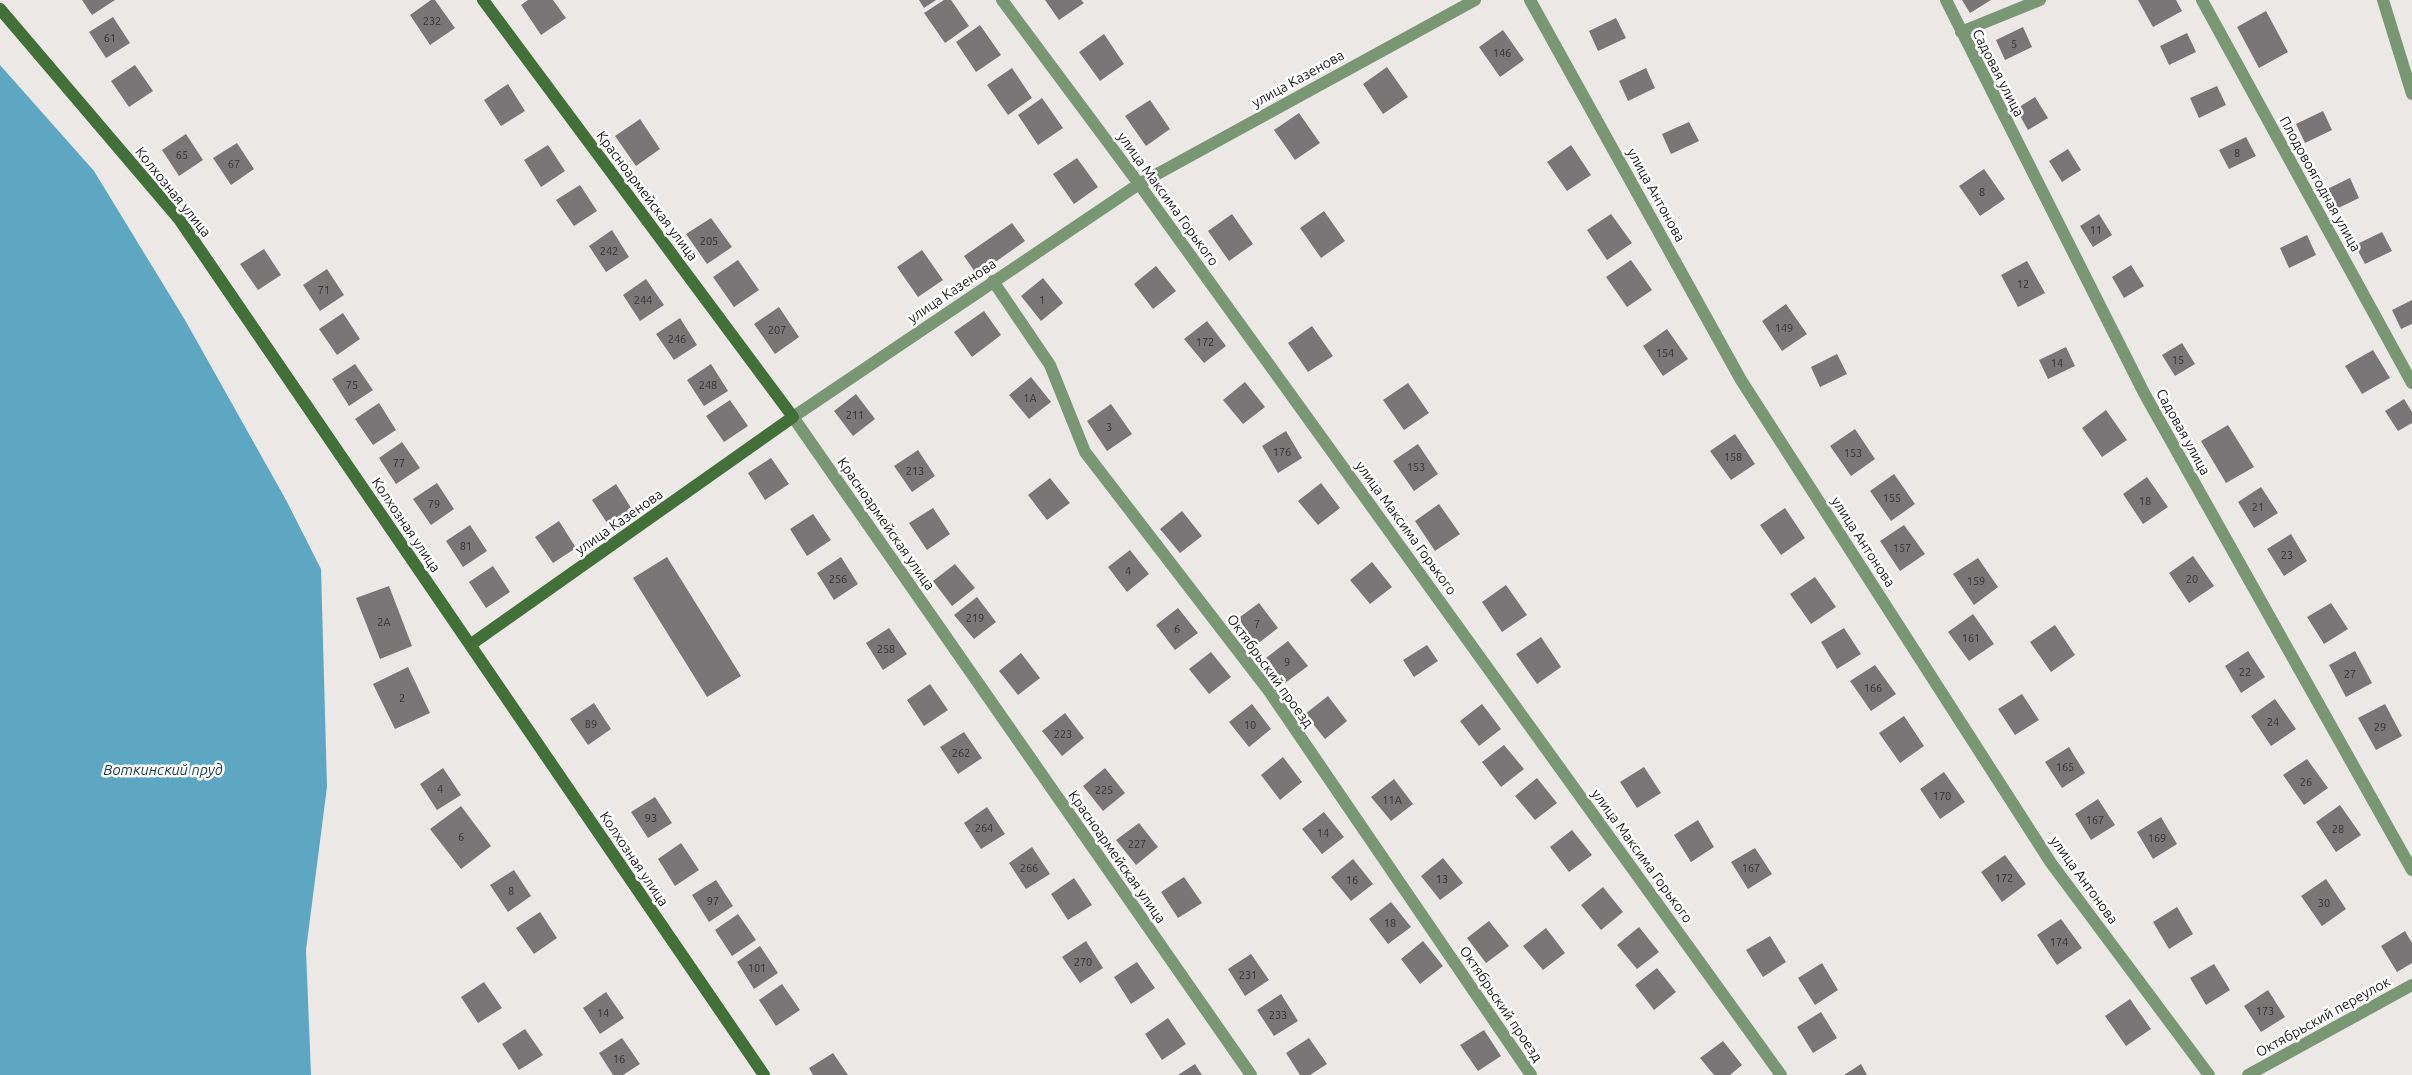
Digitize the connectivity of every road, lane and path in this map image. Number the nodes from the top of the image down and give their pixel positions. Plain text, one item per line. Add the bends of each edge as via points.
1 (483, 0) edge
2 (1002, 0) edge
3 (1474, 0) edge
4 (1530, 0) edge
5 (1946, 0) edge
6 (2040, 0) edge
7 (2202, 0) edge
8 (2383, 0) edge
9 (0, 9) edge
10 (1961, 32) junction
11 (2412, 94) edge
12 (1139, 184) junction
13 (993, 282) junction
14 (2412, 383) edge
15 (793, 417) junction
16 (470, 645) junction
17 (2412, 870) edge
18 (2412, 985) edge
19 (764, 1075) edge
20 (1251, 1075) edge
21 (1531, 1075) edge
22 (1781, 1075) edge
23 (2209, 1075) edge
24 (2248, 1075) edge

1 - 15 street, Красноармейская улица
2 - 12 street, улица Максима Горького
3 - 12 street, улица Казенова
4 - 23 street, улица Антонова via 1741,380 2051,863
5 - 10 street, Садовая улица
6 - 10 street
7 - 14 street, Плодовоягодная улица
8 - 11 street
9 - 16 street, Колхозная улица via 180,219
10 - 17 street, Садовая улица via 2144,393
12 - 13 street, улица Казенова
12 - 22 street, улица Максима Горького
13 - 15 street, улица Казенова
13 - 21 street, Октябрьский проезд via 1050,365 1085,452 1269,691
15 - 16 street, улица Казенова
15 - 20 street, Красноармейская улица
16 - 19 street, Колхозная улица
18 - 24 street, Октябрьский переулок

